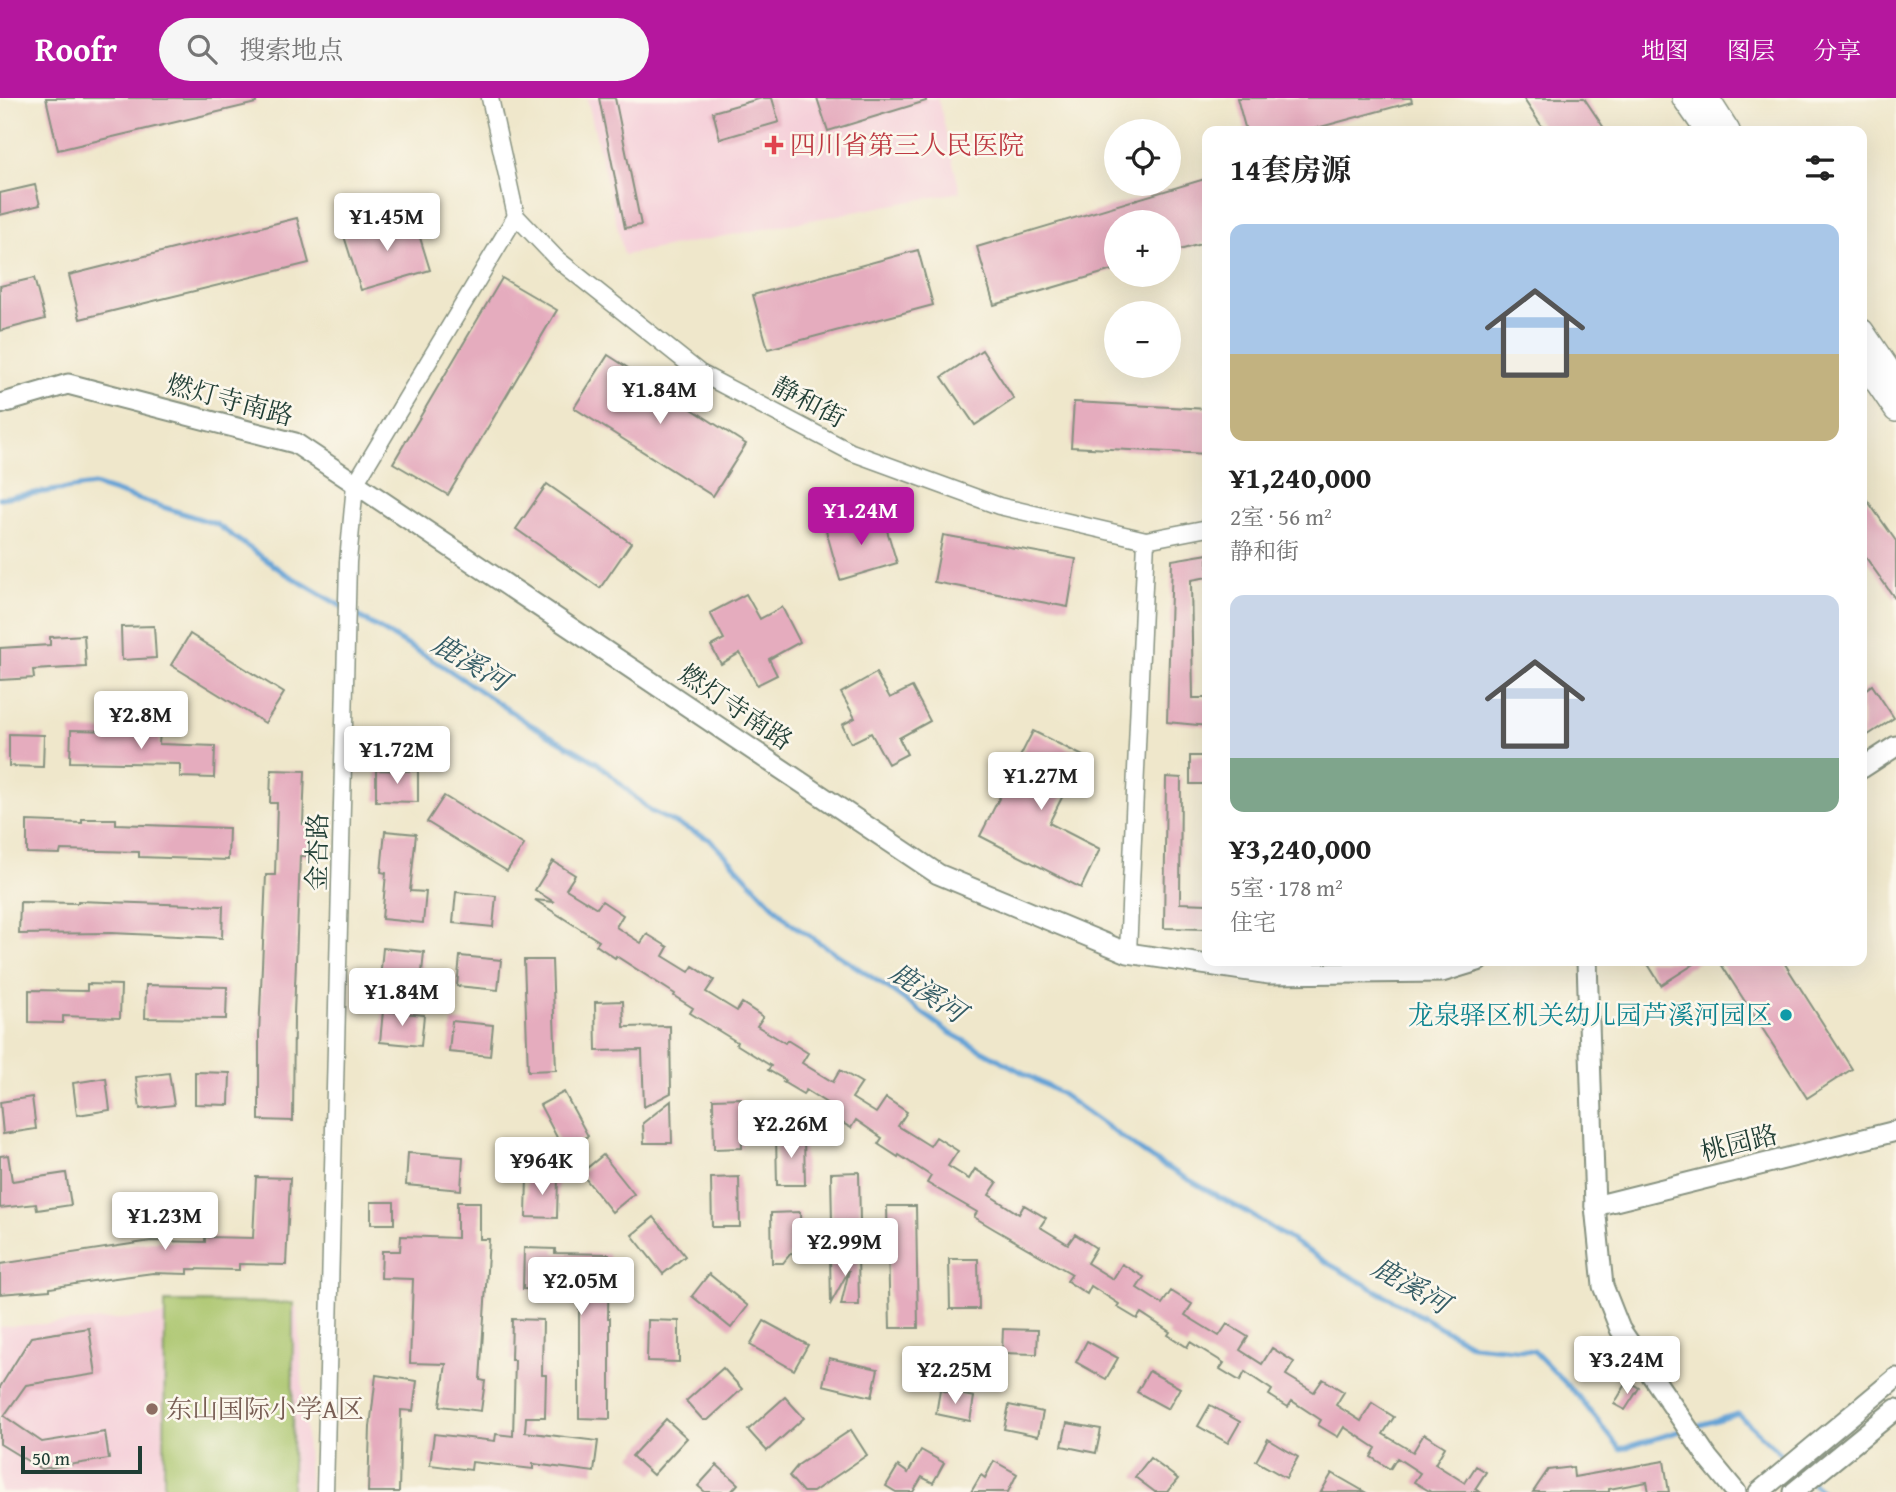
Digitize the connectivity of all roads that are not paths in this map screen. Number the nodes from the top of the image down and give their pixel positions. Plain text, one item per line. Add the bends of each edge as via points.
1 (490, 98) edge
2 (1684, 98) edge
3 (1707, 98) edge
4 (1704, 126) edge
5 (1725, 126) edge
6 (516, 216) junction
7 (1867, 338) edge
8 (1867, 367) edge
9 (1896, 381) edge
10 (0, 404) edge
11 (1896, 410) edge
12 (355, 484) junction
13 (1202, 529) edge
14 (1146, 540) junction
15 (1896, 746) edge
16 (1867, 765) edge
17 (1128, 953) junction
18 (1202, 964) edge
19 (1215, 966) edge
20 (1462, 966) edge
21 (1587, 966) edge
22 (1896, 1131) edge
23 (1594, 1206) junction
24 (1896, 1378) edge
25 (1896, 1409) edge
26 (1796, 1491) edge
27 (326, 1492) edge
28 (1736, 1492) edge
29 (1759, 1492) edge

1 - 6 street
2 - 4 main road
3 - 5 main road
6 - 12 street, 金杏路
6 - 14 street, 静和街 via 557,259 700,373 851,452 999,506
7 - 9 main road
8 - 11 main road
10 - 12 street, 燃灯寺南路 via 68,383 295,443
12 - 17 street, 燃灯寺南路 via 938,874
12 - 27 street, 金杏路 via 348,562
13 - 14 street, 静和街
14 - 17 street
15 - 16 street
17 - 18 street, 燃灯寺南路
19 - 20 street, 燃灯寺南路 via 1269,974 1442,972
21 - 23 street
22 - 23 street, 桃园路
23 - 28 street via 1603,1286 1619,1329
24 - 29 street
25 - 26 street

